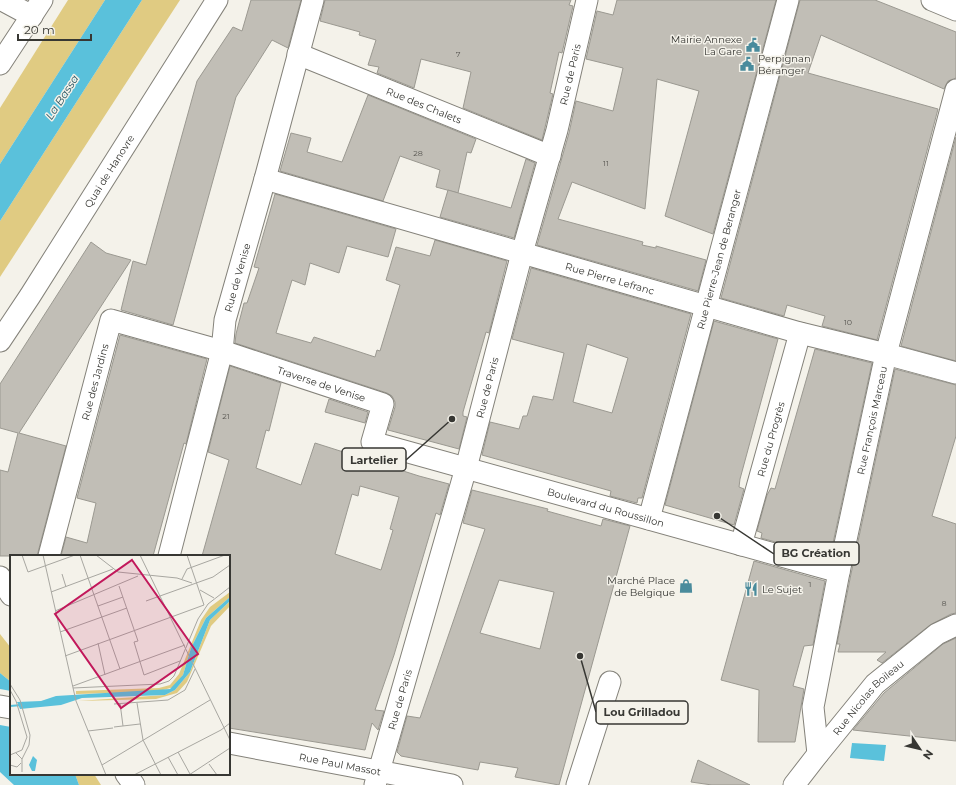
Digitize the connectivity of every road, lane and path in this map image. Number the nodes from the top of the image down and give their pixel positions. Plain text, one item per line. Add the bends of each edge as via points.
1 (2, 0) edge
2 (217, 0) edge
3 (313, 0) edge
4 (587, 0) edge
5 (788, 0) edge
6 (932, 0) edge
7 (37, 8) edge
8 (956, 10) edge
9 (298, 54) junction
10 (0, 64) edge
11 (956, 90) edge
12 (550, 156) junction
13 (265, 179) junction
14 (522, 253) junction
15 (706, 306) junction
16 (800, 332) junction
17 (0, 341) edge
18 (222, 351) junction
19 (886, 354) junction
20 (956, 373) edge
21 (372, 442) joint
22 (466, 468) junction
23 (649, 519) junction
24 (741, 545) junction
25 (50, 555) edge
26 (169, 555) edge
27 (839, 572) junction
28 (0, 577) edge
29 (10, 593) edge
30 (956, 625) edge
31 (610, 682) dead end
32 (0, 706) edge
33 (10, 708) edge
34 (230, 743) edge
35 (818, 754) junction
36 (127, 775) edge
37 (377, 779) edge
38 (134, 785) edge
39 (452, 785) edge
40 (577, 785) edge
41 (794, 785) edge

1 - 7 street
2 - 17 street, Quai de Hanovre
3 - 9 street, Rue de Venise
4 - 12 street, Rue de Paris
5 - 15 street, Rue Pierre-Jean de Beranger
6 - 8 street
7 - 10 street
9 - 12 street, Rue des Chalets
9 - 13 street, Rue de Venise
11 - 19 street, Rue François Marceau
12 - 14 street, Rue de Paris
13 - 14 street, Rue Pierre Lefranc
13 - 18 street, Rue de Venise via 225,320
14 - 15 street, Rue Pierre Lefranc
14 - 22 street, Rue de Paris
15 - 16 street, Rue Pierre Lefranc
15 - 23 street, Rue Pierre-Jean de Beranger
16 - 19 street, Rue Pierre Lefranc
16 - 24 street, Rue du Progrès
18 - 21 street, Traverse de Venise via 384,404
18 - 25 street, Rue des Jardins via 111,320
18 - 26 street, Rue de Venise
19 - 20 street, Rue Pierre Lefranc
19 - 27 street, Rue François Marceau
21 - 22 street, Boulevard du Roussillon
22 - 23 street, Boulevard du Roussillon
22 - 37 street, Rue de Paris
23 - 24 street, Boulevard du Roussillon
24 - 27 street, Boulevard du Roussillon
27 - 35 street, Rue François Marceau via 813,707
28 - 29 street
30 - 35 street, Rue Nicolas Boileau via 937,634 875,684
31 - 40 street
32 - 33 street
34 - 37 street, Rue Paul Massot
35 - 41 street, Rue Nicolas Boileau
36 - 38 street
37 - 39 street, Rue Paul Massot

